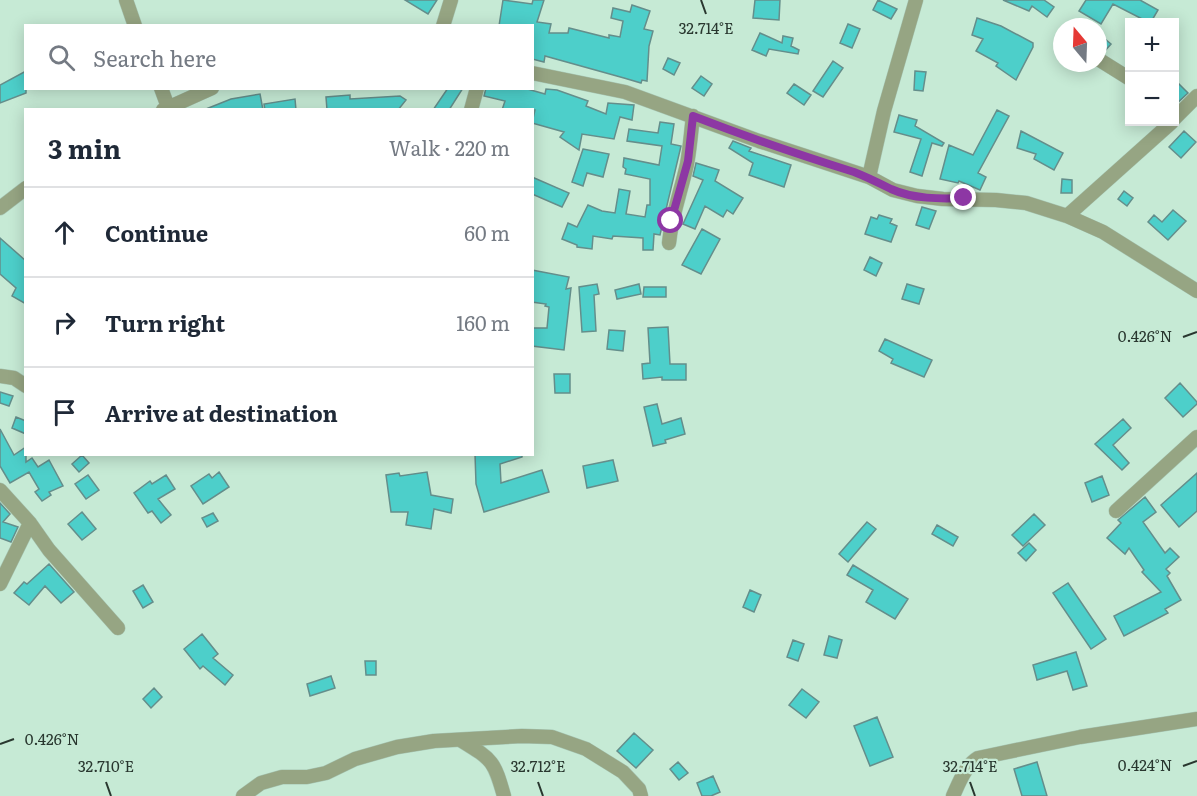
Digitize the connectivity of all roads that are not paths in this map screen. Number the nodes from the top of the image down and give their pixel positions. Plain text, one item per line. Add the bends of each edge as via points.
1 (126, 0) edge
2 (451, 0) edge
3 (916, 0) edge
4 (134, 24) edge
5 (444, 24) edge
6 (1107, 65) edge
7 (534, 73) edge
8 (1125, 76) edge
9 (162, 90) edge
10 (207, 90) edge
11 (476, 90) edge
12 (1197, 96) edge
13 (166, 108) edge
14 (472, 108) edge
15 (1179, 114) edge
16 (693, 116) junction
17 (1166, 126) edge
18 (869, 177) junction
19 (24, 190) edge
20 (0, 208) edge
21 (1067, 216) junction
22 (669, 243) dead end
23 (1197, 291) edge
24 (0, 376) edge
25 (24, 385) edge
26 (1197, 437) edge
27 (0, 490) edge
28 (1116, 511) dead end
29 (30, 523) junction
30 (0, 584) edge
31 (118, 628) dead end
32 (1197, 719) edge
33 (462, 741) junction
34 (243, 796) edge
35 (504, 796) edge
36 (641, 796) edge
37 (953, 796) edge

1 - 4 street
2 - 5 street
3 - 18 street
6 - 8 street
7 - 16 street via 625,92
9 - 13 street
10 - 13 street
11 - 14 street
12 - 15 street
16 - 18 street
16 - 22 street via 688,161
17 - 21 street
18 - 21 street via 893,190 916,196 1026,203
19 - 20 street
21 - 23 street via 1103,232
24 - 25 street
26 - 28 street
27 - 29 street
29 - 30 street
29 - 31 street
32 - 37 street via 978,758 967,768
33 - 34 street via 397,747 355,759 326,773 261,783
33 - 35 street via 495,765
33 - 36 street via 552,737 586,749 623,772

